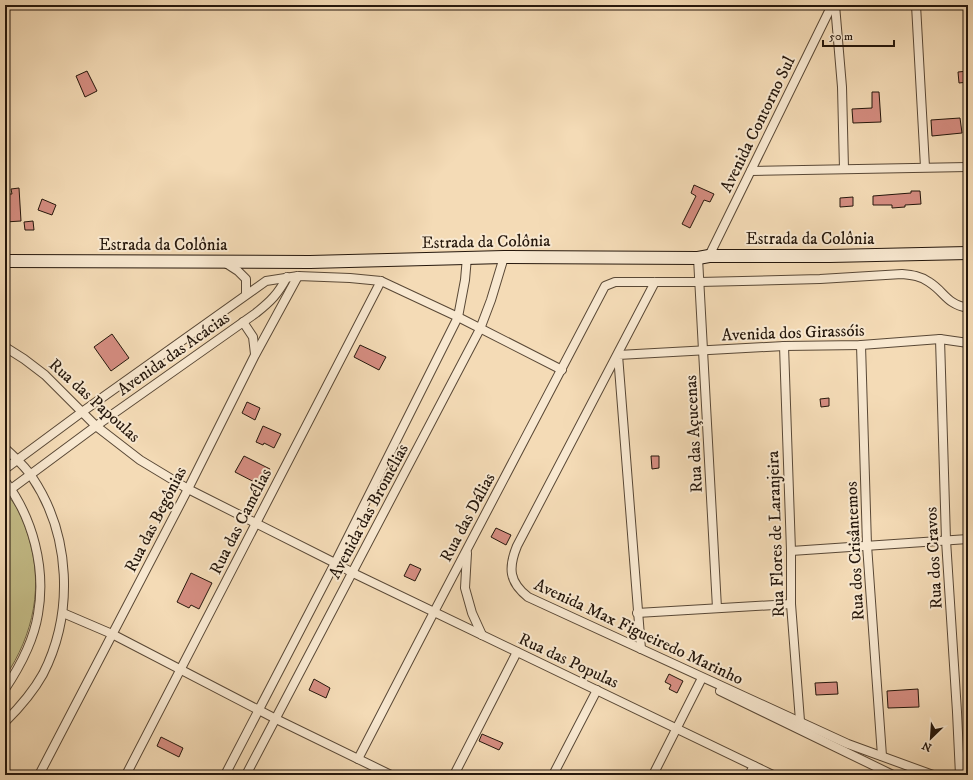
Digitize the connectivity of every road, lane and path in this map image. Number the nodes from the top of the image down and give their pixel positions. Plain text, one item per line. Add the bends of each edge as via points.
1 (832, 5) edge
2 (835, 5) edge
3 (916, 5) edge
4 (968, 167) edge
5 (925, 168) junction
6 (844, 169) junction
7 (751, 171) junction
8 (968, 253) edge
9 (467, 257) junction
10 (504, 257) junction
11 (704, 257) junction
12 (5, 261) edge
13 (223, 261) junction
14 (298, 276) junction
15 (287, 278) junction
16 (381, 281) junction
17 (655, 282) junction
18 (699, 282) junction
19 (246, 294) junction
20 (968, 308) edge
21 (458, 317) junction
22 (243, 322) junction
23 (480, 329) junction
24 (940, 339) junction
25 (968, 344) edge
26 (861, 345) junction
27 (784, 346) junction
28 (5, 347) edge
29 (703, 350) junction
30 (255, 355) junction
31 (618, 355) junction
32 (562, 370) junction
33 (82, 412) junction
34 (96, 426) junction
35 (5, 448) edge
36 (17, 460) junction
37 (5, 469) edge
38 (31, 475) junction
39 (5, 481) edge
40 (11, 489) junction
41 (188, 489) junction
42 (255, 523) junction
43 (968, 539) edge
44 (946, 540) junction
45 (867, 545) junction
46 (467, 549) junction
47 (791, 551) junction
48 (335, 563) junction
49 (352, 573) junction
50 (792, 604) junction
51 (717, 608) junction
52 (62, 612) junction
53 (434, 612) junction
54 (637, 614) junction
55 (112, 634) junction
56 (482, 635) junction
57 (641, 649) junction
58 (517, 652) junction
59 (181, 670) junction
60 (702, 680) junction
61 (5, 689) edge
62 (597, 690) junction
63 (259, 710) junction
64 (276, 719) junction
65 (800, 721) junction
66 (5, 722) edge
67 (677, 728) junction
68 (882, 756) junction
69 (358, 759) junction
70 (754, 766) junction
71 (39, 775) edge
72 (126, 775) edge
73 (225, 775) edge
74 (246, 775) edge
75 (391, 775) edge
76 (454, 775) edge
77 (553, 775) edge
78 (653, 775) edge
79 (750, 775) edge
80 (773, 775) edge
81 (893, 775) edge
82 (933, 775) edge
83 (960, 775) edge

1 - 7 street, Avenida Contorno Sul
2 - 6 street via 842,87
3 - 5 street
4 - 5 street
5 - 6 street
6 - 7 street
7 - 11 street, Avenida Contorno Sul
8 - 11 main road, Estrada da Colônia
9 - 10 main road, Estrada da Colônia
9 - 13 main road, Estrada da Colônia via 310,262
9 - 21 street, Avenida das Bromélias
10 - 11 main road, Estrada da Colônia
10 - 23 street, Avenida das Bromélias
11 - 18 street, Rua das Açucenas
12 - 13 main road, Estrada da Colônia
13 - 19 street via 246,279
14 - 15 street
14 - 16 street
14 - 30 street, Rua das Begônias
15 - 19 street, Avenida das Acácias via 266,281
15 - 22 street, Avenida das Acácias via 270,302
16 - 21 street
16 - 42 street, Rua das Camélias
17 - 18 street
17 - 31 street, Avenida Max Figueiredo Marinho
17 - 32 street, Rua das Dálias via 615,282 605,286
18 - 20 street via 914,275 930,282 950,301
18 - 29 street, Rua das Açucenas
19 - 33 street, Avenida das Acácias
21 - 23 street
21 - 48 street, Avenida das Bromélias
22 - 30 street via 254,337
22 - 34 street, Avenida das Acácias
23 - 32 street
23 - 49 street, Avenida das Bromélias
24 - 25 street, Avenida dos Girassóis
24 - 26 street, Avenida dos Girassóis
24 - 44 street, Rua dos Cravos
26 - 27 street, Avenida dos Girassóis
26 - 45 street, Rua dos Crisântemos
27 - 29 street, Avenida dos Girassóis
27 - 47 street, Rua Flores de Laranjeira
28 - 33 street, Rua das Papoulas via 45,375
29 - 31 street, Avenida dos Girassóis
29 - 51 street, Rua das Açucenas
30 - 41 street, Rua das Begônias
31 - 54 street
31 - 57 street, Avenida Max Figueiredo Marinho via 517,546 511,571 520,591 528,597
32 - 46 street, Rua das Dálias
33 - 34 street, Rua das Papoulas
33 - 36 street, Avenida das Acácias
34 - 38 street, Avenida das Acácias
34 - 41 street, Rua das Papoulas via 140,460
35 - 36 street
36 - 37 street, Avenida das Acácias
36 - 38 street
38 - 40 street, Avenida das Acácias
38 - 52 street via 45,501 58,535 65,588
39 - 40 street
40 - 61 street via 23,511 34,541 39,564 40,588 38,615 28,646
41 - 42 street, Rua das Papoulas
41 - 55 street, Rua das Begônias
42 - 48 street, Rua das Papoulas
42 - 59 street, Rua das Camélias
43 - 44 street
44 - 45 street
44 - 83 street, Rua dos Cravos
45 - 47 street
45 - 68 street, Rua dos Crisântemos
46 - 53 street, Rua das Dálias
46 - 56 street via 465,588
47 - 50 street, Rua Flores de Laranjeira
48 - 49 street, Rua das Papoulas
48 - 63 street, Avenida das Bromélias
49 - 53 street, Rua das Populas
49 - 64 street, Avenida das Bromélias
50 - 51 street
50 - 65 street, Rua Flores de Laranjeira
51 - 54 street
52 - 55 street
52 - 66 street via 56,640 43,674 34,689
53 - 56 street, Rua das Populas
53 - 69 street, Rua das Dálias
54 - 57 street
55 - 59 street
55 - 71 street, Rua das Begônias
56 - 58 street, Rua das Populas
57 - 60 street, Avenida Max Figueiredo Marinho
58 - 62 street, Rua das Populas
58 - 76 street
59 - 63 street
59 - 72 street, Rua das Camélias
60 - 65 street, Avenida Max Figueiredo Marinho
60 - 67 street
60 - 81 street
62 - 67 street, Rua das Populas
62 - 77 street
63 - 64 street
63 - 73 street, Avenida das Bromélias
64 - 69 street
64 - 74 street, Avenida das Bromélias
65 - 68 street, Avenida Max Figueiredo Marinho via 848,744
67 - 70 street, Rua das Populas
67 - 78 street
68 - 82 street, Avenida Max Figueiredo Marinho
69 - 75 street
70 - 79 street
70 - 80 street, Rua das Populas

